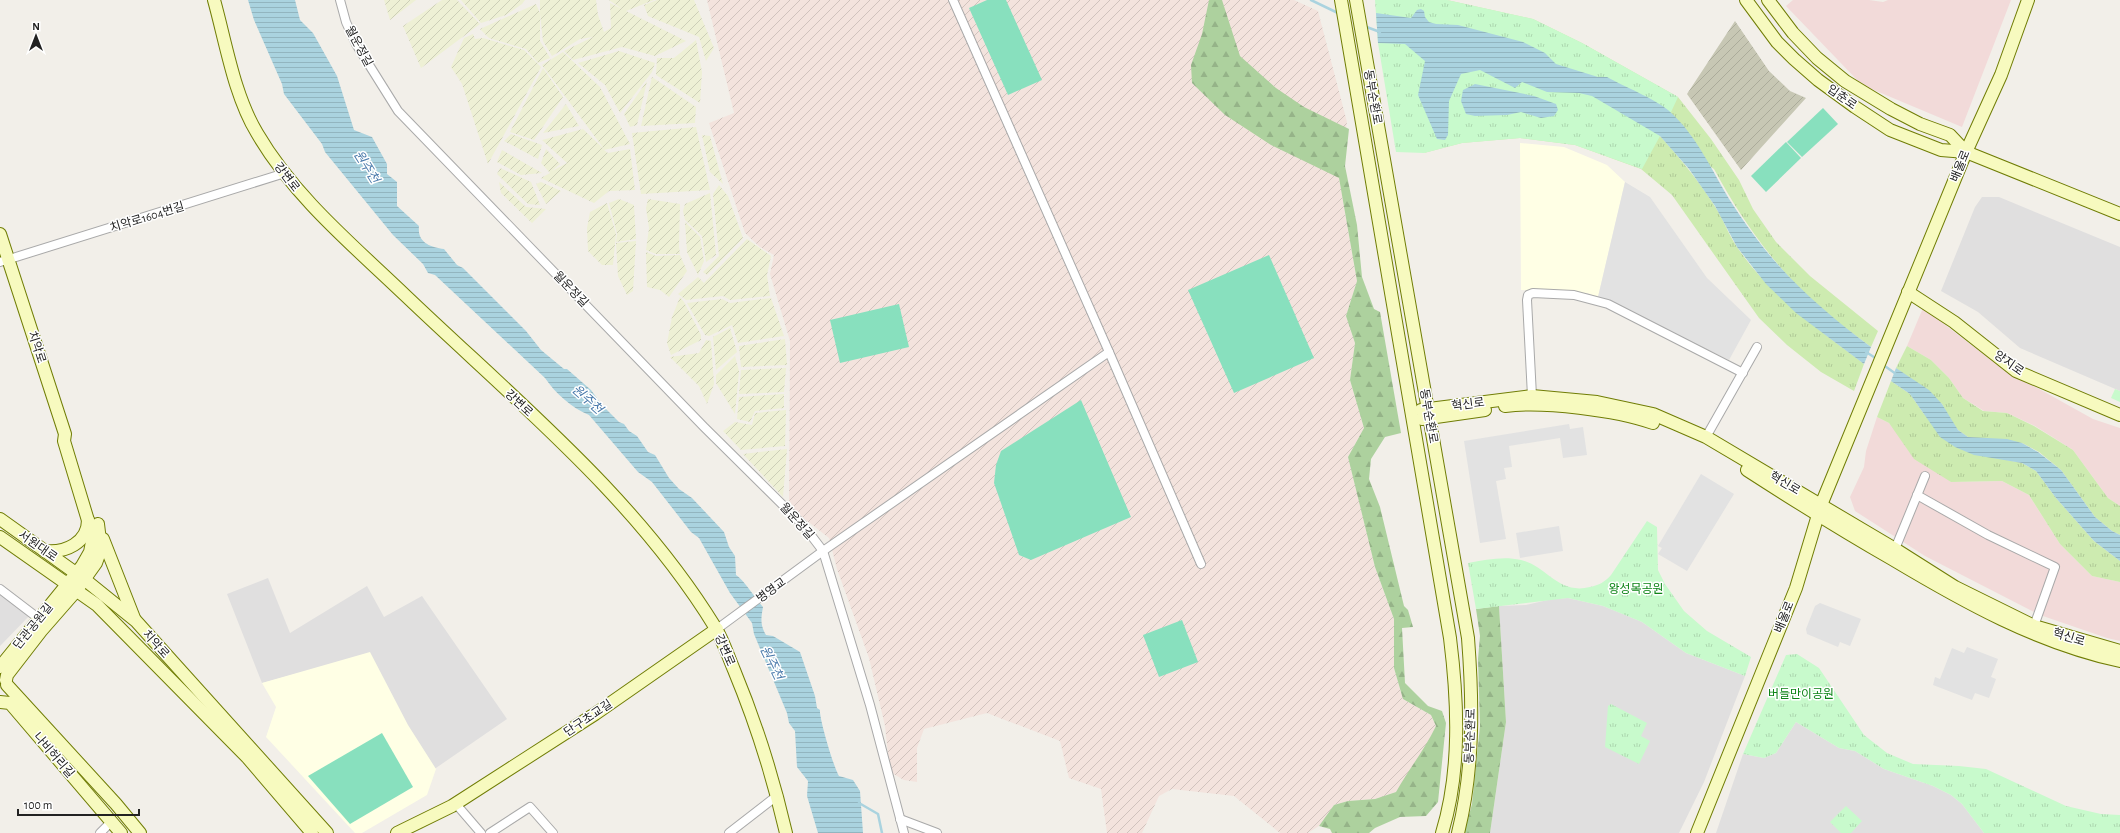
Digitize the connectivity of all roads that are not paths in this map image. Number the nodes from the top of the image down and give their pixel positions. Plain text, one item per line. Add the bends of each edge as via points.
1 (214, 0) edge
2 (340, 0) edge
3 (953, 0) edge
4 (1341, 0) edge
5 (1356, 0) edge
6 (1746, 0) edge
7 (1768, 0) edge
8 (2028, 0) edge
9 (1966, 152) junction
10 (285, 173) junction
11 (2120, 214) edge
12 (0, 234) edge
13 (4, 261) edge
14 (1908, 292) junction
15 (1757, 347) dead end
16 (1109, 352) junction
17 (1743, 373) junction
18 (1532, 396) junction
19 (1428, 414) junction
20 (2120, 415) edge
21 (1412, 416) junction
22 (65, 434) junction
23 (1705, 439) junction
24 (1925, 476) dead end
25 (1917, 495) junction
26 (1819, 510) junction
27 (88, 515) junction
28 (0, 519) edge
29 (101, 532) junction
30 (0, 537) edge
31 (1895, 549) junction
32 (823, 550) junction
33 (45, 551) junction
34 (815, 557) joint
35 (1201, 564) dead end
36 (80, 576) junction
37 (72, 588) junction
38 (0, 589) edge
39 (38, 618) junction
40 (136, 621) junction
41 (721, 626) junction
42 (2034, 630) junction
43 (2120, 651) edge
44 (2120, 661) edge
45 (0, 667) edge
46 (5, 679) edge
47 (0, 702) edge
48 (778, 794) junction
49 (456, 804) junction
50 (900, 819) junction
51 (111, 822) junction
52 (422, 822) junction
53 (100, 833) edge
54 (120, 833) edge
55 (140, 833) edge
56 (312, 833) edge
57 (327, 833) edge
58 (397, 833) edge
59 (413, 833) edge
60 (481, 833) edge
61 (490, 833) edge
62 (554, 833) edge
63 (729, 833) edge
64 (786, 833) edge
65 (904, 833) edge
66 (937, 833) edge
67 (1442, 833) edge
68 (1458, 833) edge
69 (1696, 833) edge

1 - 10 street, 강변로 via 238,90 256,132
2 - 32 street, 월운정길 via 356,44 398,110 704,427 804,526
3 - 16 street
4 - 21 street, 동부순환로
5 - 19 street, 동부순환로
6 - 9 street, 입춘로 via 1786,50 1818,80 1855,107 1898,133 1941,150
7 - 9 street, 입춘로 via 1793,33 1817,58 1845,81 1920,124 1950,135
8 - 9 street, 배울로 via 2001,75
9 - 11 street, 입춘로
9 - 14 street, 배울로
10 - 13 street, 치악로1604번길
10 - 41 street, 강변로 via 304,199 615,497 650,535
12 - 13 street, 치악로
13 - 22 street, 치악로
14 - 20 street, 양지로 via 1954,322 2016,371
14 - 26 street, 배울로
15 - 17 street
16 - 32 street
16 - 35 street
17 - 18 street via 1608,304 1574,295 1533,293 1528,295 1527,300
17 - 23 street
18 - 19 street, 혁신로
18 - 23 street, 혁신로 via 1615,405 1653,414
19 - 21 street
19 - 23 street, 혁신로 via 1508,406 1600,410
19 - 68 street, 동부순환로 via 1470,655 1471,738 1466,798
21 - 67 street, 동부순환로 via 1443,593 1454,679 1456,747
22 - 27 street, 치악로 via 64,441
22 - 29 street, 치악로 via 71,438
23 - 26 street, 혁신로
24 - 25 street
25 - 31 street
25 - 42 street via 1988,536 2055,567
26 - 31 street, 혁신로
26 - 42 street, 혁신로 via 1951,594 1991,615
26 - 69 street, 배울로 via 1796,588
27 - 33 street via 86,533 72,547 56,552
27 - 36 street, 치악로 via 93,545
28 - 33 street, 서원대로
29 - 36 street, 치악로 via 100,555
29 - 40 street
30 - 37 street, 서원대로
31 - 42 street, 혁신로 via 1954,587
32 - 34 street, 월운정길
32 - 50 street via 870,705
33 - 36 street, 서원대로
34 - 41 street, 병영교
36 - 37 street
36 - 40 street, 치악로
37 - 39 street, 단관공원길
37 - 46 street
37 - 56 street, 치악로 via 97,605 241,752
38 - 39 street
39 - 45 street, 단관공원길
40 - 57 street, 치악로
41 - 48 street, 강변로
41 - 49 street, 단구초교길 via 595,714
42 - 43 street, 혁신로
42 - 44 street, 혁신로
46 - 47 street via 7,693
46 - 55 street
47 - 51 street, 나비허리길 via 10,703
48 - 63 street
48 - 64 street, 강변로
49 - 52 street, 단구초교길
49 - 60 street
50 - 65 street
50 - 66 street
51 - 53 street
51 - 54 street, 나비허리길
52 - 58 street, 단구초교길 via 410,825
52 - 59 street, 단구초교길
61 - 62 street via 530,807

